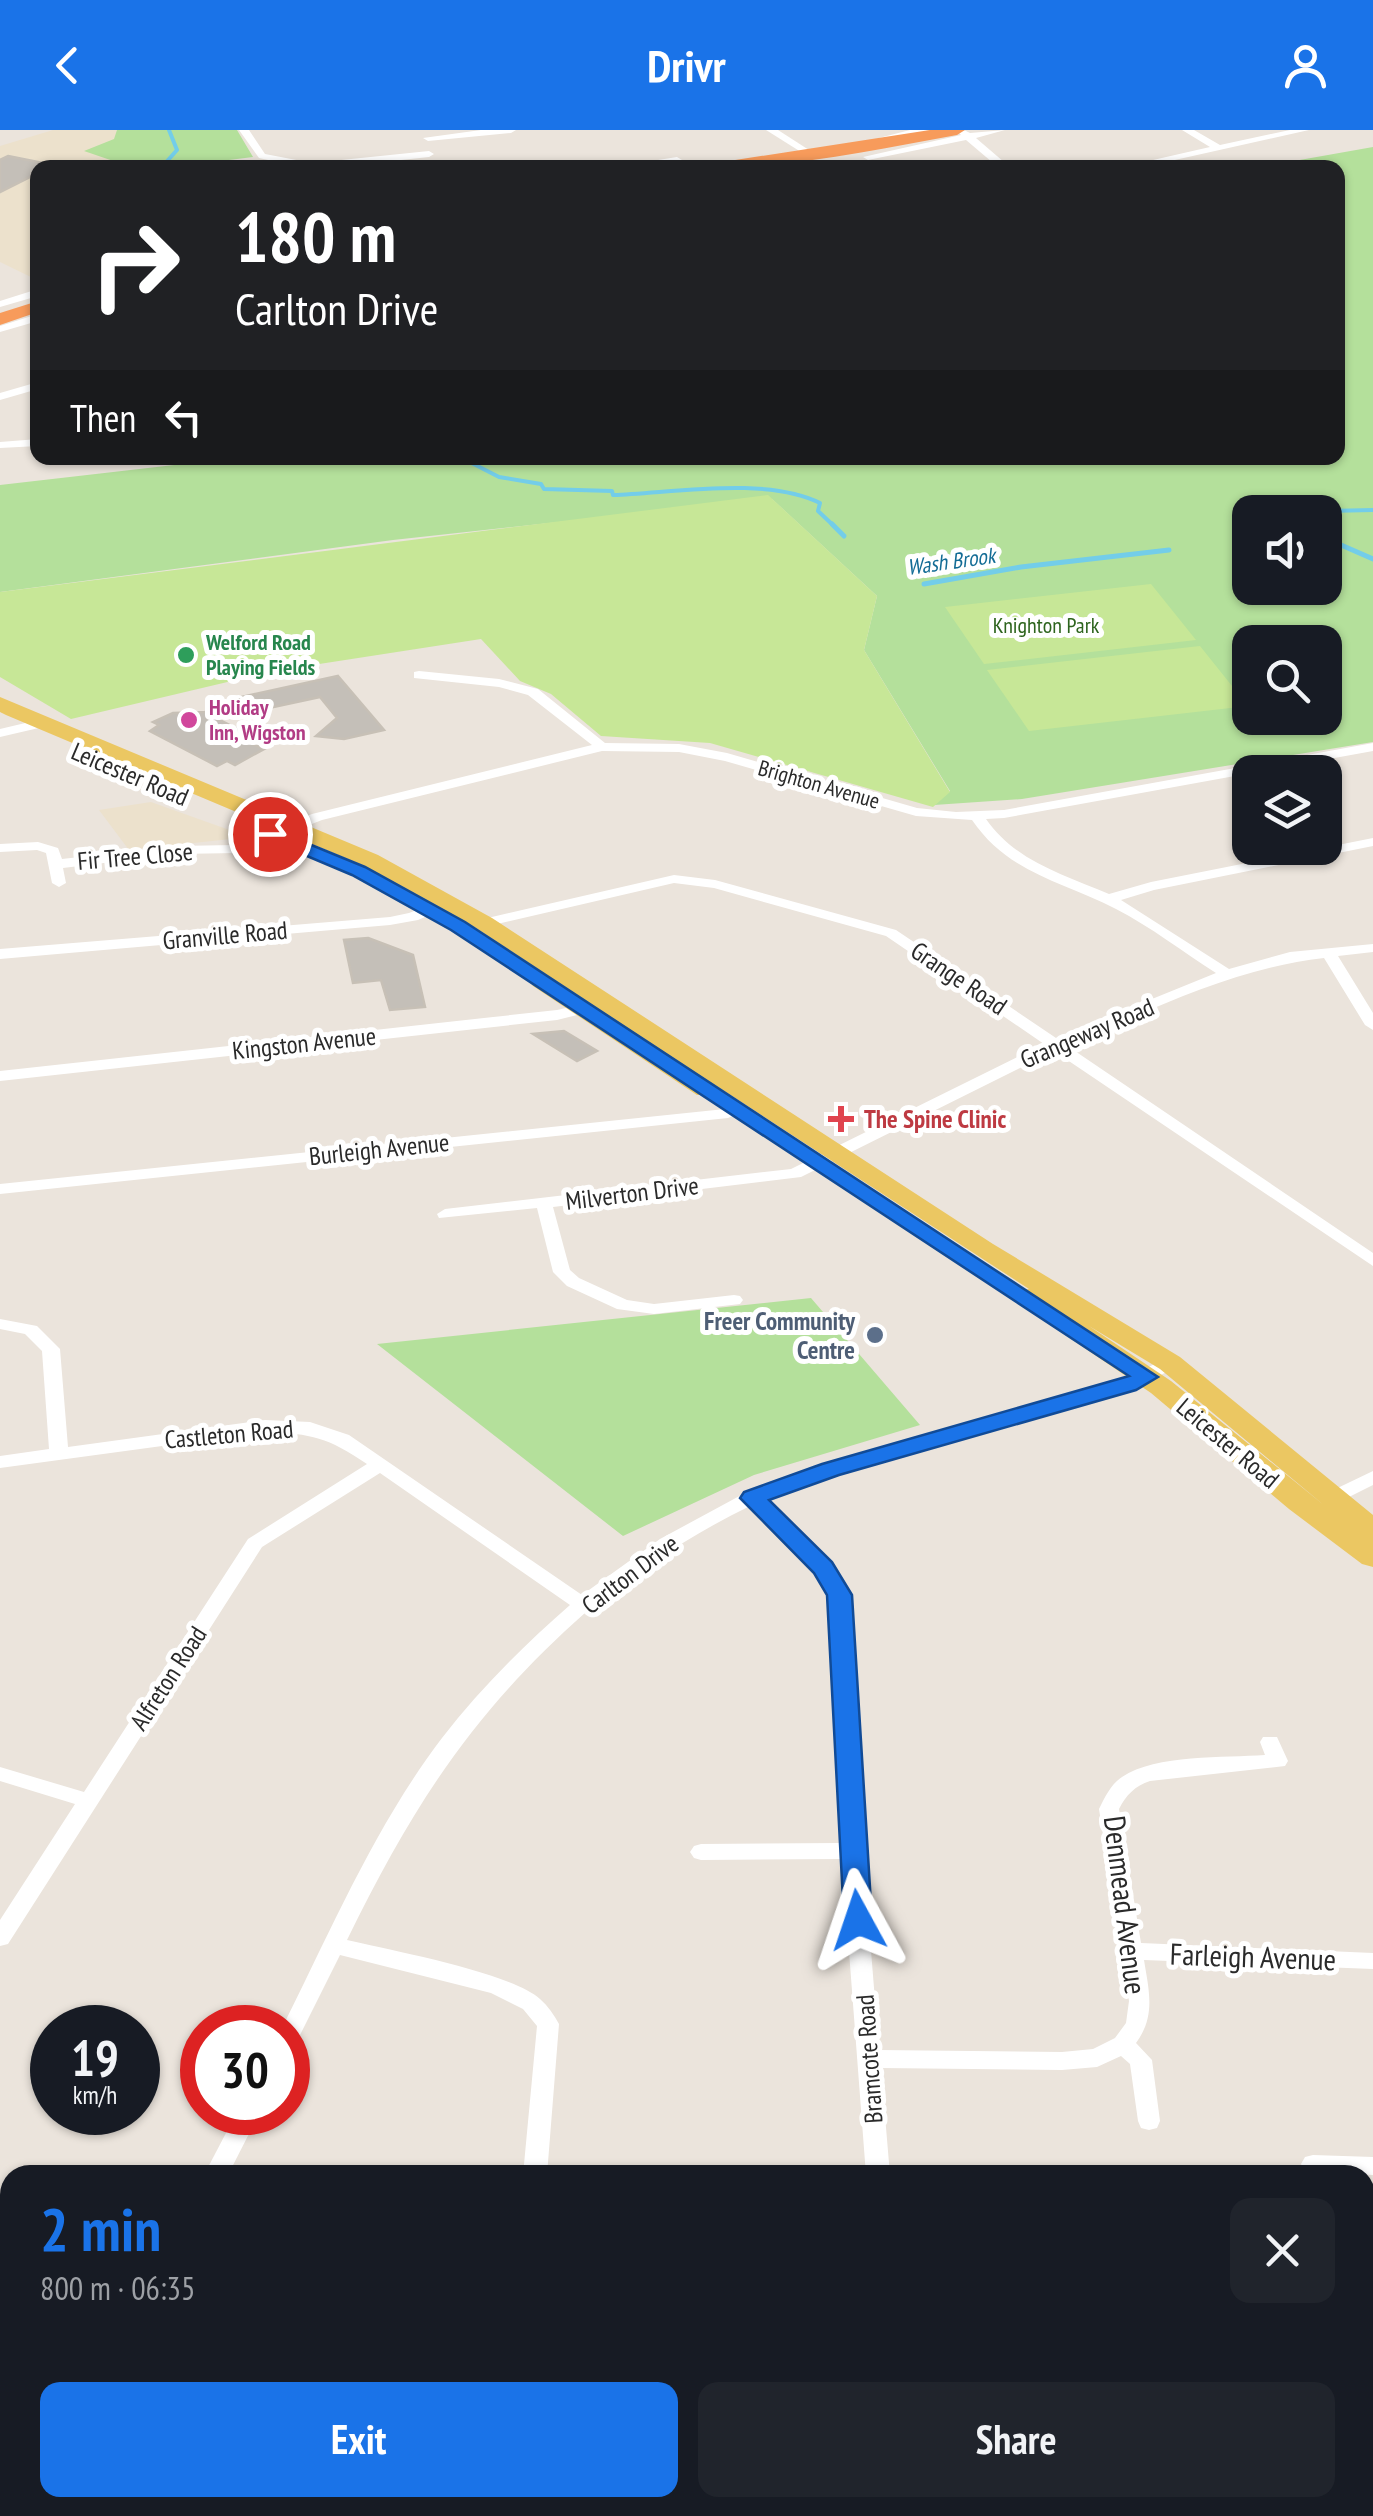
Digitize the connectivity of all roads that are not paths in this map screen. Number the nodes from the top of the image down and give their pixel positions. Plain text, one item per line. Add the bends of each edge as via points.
1 (244, 130) edge
2 (510, 130) edge
3 (771, 130) edge
4 (925, 130) edge
5 (1000, 130) edge
6 (1187, 130) edge
7 (1304, 130) edge
8 (962, 132) edge
9 (428, 134) edge
10 (859, 143) dead end
11 (819, 148) dead end
12 (1219, 148) junction
13 (804, 150) junction
14 (788, 152) dead end
15 (429, 154) junction
16 (868, 156) dead end
17 (1172, 158) joint
18 (279, 160) edge
19 (367, 160) edge
20 (433, 160) edge
21 (774, 160) edge
22 (996, 160) edge
23 (1162, 160) edge
24 (30, 298) edge
25 (0, 307) edge
26 (30, 309) edge
27 (0, 319) edge
28 (30, 320) edge
29 (0, 329) edge
30 (30, 388) edge
31 (0, 398) edge
32 (30, 442) edge
33 (0, 444) edge
34 (420, 675) dead end
35 (0, 703) edge
36 (37, 723) junction
37 (0, 724) edge
38 (0, 733) edge
39 (602, 747) junction
40 (1373, 747) edge
41 (977, 816) junction
42 (281, 830) junction
43 (1373, 842) edge
44 (1, 848) edge
45 (57, 864) junction
46 (60, 883) dead end
47 (1109, 900) junction
48 (439, 906) junction
49 (484, 923) junction
50 (1373, 948) edge
51 (1328, 953) junction
52 (0, 954) edge
53 (1228, 974) junction
54 (596, 1005) junction
55 (1373, 1025) edge
56 (1056, 1044) junction
57 (0, 1076) edge
58 (746, 1105) junction
59 (826, 1158) junction
60 (0, 1189) edge
61 (544, 1203) junction
62 (445, 1214) dead end
63 (1373, 1261) edge
64 (734, 1300) dead end
65 (0, 1324) edge
66 (1170, 1363) junction
67 (1146, 1377) junction
68 (59, 1454) junction
69 (0, 1462) edge
70 (381, 1464) junction
71 (1373, 1477) edge
72 (752, 1498) junction
73 (1330, 1499) junction
74 (1373, 1531) edge
75 (1373, 1557) edge
76 (585, 1606) junction
77 (1278, 1760) dead end
78 (0, 1774) edge
79 (89, 1800) junction
80 (852, 1851) junction
81 (701, 1852) dead end
82 (0, 1938) edge
83 (335, 1945) junction
84 (1133, 1951) junction
85 (1373, 1961) edge
86 (304, 2005) edge
87 (1123, 2044) junction
88 (870, 2059) junction
89 (1150, 2120) dead end
90 (236, 2135) edge
91 (1314, 2164) dead end
92 (221, 2165) edge
93 (536, 2165) edge
94 (877, 2165) edge
95 (1344, 2165) edge

1 - 18 street via 262,156
2 - 9 street
3 - 13 street
4 - 10 street
5 - 8 street
6 - 12 street
7 - 12 street
8 - 16 street
8 - 21 highway
8 - 22 street
9 - 15 street
11 - 13 street
12 - 17 street
13 - 14 street
15 - 19 street
15 - 20 street
17 - 23 street
24 - 25 highway
26 - 27 highway
28 - 29 street
30 - 31 street
32 - 33 street
34 - 39 street via 532,692
35 - 36 main road, Leicester Road
36 - 37 street
36 - 38 street
36 - 42 main road, Leicester Road via 62,744
39 - 41 street, Brighton Avenue via 679,748 916,812
39 - 42 street, Brighton Avenue
40 - 41 street, Brighton Avenue
41 - 47 street via 1025,866
42 - 45 street, Fir Tree Close via 237,849
42 - 48 main road, Leicester Road
43 - 47 street
44 - 45 street via 47,848
45 - 46 street
47 - 53 street
48 - 49 main road, Leicester Road
48 - 52 street, Granville Road via 390,922
48 - 54 main road, Leicester Road
49 - 54 main road, Leicester Road
49 - 56 street, Grange Road via 650,883 715,884 891,934
50 - 51 street, Grangeway Road
51 - 53 street, Grangeway Road
51 - 55 street
53 - 56 street, Grangeway Road
54 - 57 street, Kingston Avenue
54 - 58 main road, Leicester Road
56 - 59 street, Grangeway Road
56 - 63 street, Grange Road
58 - 59 main road, Leicester Road
58 - 60 street, Burleigh Avenue
59 - 61 street, Milverton Drive via 795,1174
59 - 66 main road, Leicester Road
59 - 67 main road, Leicester Road
61 - 62 street, Milverton Drive
61 - 64 street via 562,1272 573,1282 623,1304 654,1309
65 - 68 street via 31,1330 50,1349
66 - 67 street, Carlton Drive
66 - 73 main road, Leicester Road
67 - 72 street, Carlton Drive
67 - 75 main road, Leicester Road
68 - 69 street, Castleton Road
68 - 70 street, Castleton Road via 290,1426 343,1438
70 - 76 street, Castleton Road
70 - 79 street, Alfreton Road via 255,1543
71 - 73 street
72 - 76 street, Carlton Drive via 663,1545
72 - 80 street, Bramcote Road via 823,1568 840,1595
73 - 74 main road, Leicester Road
76 - 83 street, Carlton Drive via 496,1688 448,1745
77 - 84 street, Denmead Avenue via 1159,1773 1135,1778 1117,1792 1109,1809
78 - 79 street
79 - 82 street, Alfreton Road
80 - 81 street
80 - 88 street, Bramcote Road
83 - 86 street, Carlton Drive
83 - 93 street via 496,1986 531,2003 548,2024
84 - 85 street, Farleigh Avenue
84 - 87 street, Denmead Avenue via 1140,2001 1137,2025
87 - 88 street via 1097,2058 1062,2061
87 - 89 street via 1141,2060
88 - 94 street, Bramcote Road
90 - 92 street
91 - 95 street

